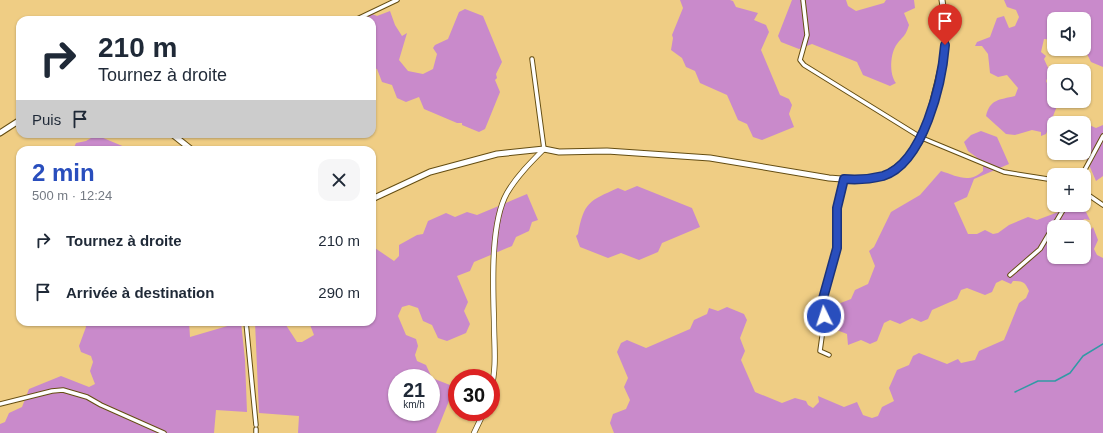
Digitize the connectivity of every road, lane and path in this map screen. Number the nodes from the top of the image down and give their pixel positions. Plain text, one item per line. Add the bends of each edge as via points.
1 (397, 0) edge
2 (803, 0) edge
3 (942, 0) edge
4 (364, 16) edge
5 (532, 59) dead end
6 (16, 123) edge
7 (0, 133) edge
8 (1103, 136) edge
9 (177, 138) edge
10 (922, 138) junction
11 (187, 146) edge
12 (544, 149) junction
13 (1086, 168) edge
14 (844, 179) junction
15 (1047, 179) edge
16 (376, 197) edge
17 (1091, 197) edge
18 (1103, 205) edge
19 (1062, 212) edge
20 (1010, 275) dead end
21 (246, 326) edge
22 (829, 355) dead end
23 (494, 369) edge
24 (0, 404) edge
25 (480, 421) edge
26 (255, 430) edge
27 (164, 433) edge
28 (474, 433) edge

1 - 4 street
2 - 10 street via 806,36 800,60 804,65
3 - 10 main road via 946,27 944,56
5 - 12 street
6 - 7 main road
8 - 13 street
9 - 11 main road
10 - 14 main road via 904,162 884,176
10 - 15 street via 1004,172
12 - 14 main road via 559,152 607,151 710,158
12 - 16 main road via 497,154 430,172
12 - 23 street via 512,185 498,214 495,240
14 - 22 street via 837,208 837,248 822,302 824,322 820,351
17 - 18 street
19 - 20 street via 1040,249
21 - 26 street
24 - 27 street via 52,390 63,390 87,397
25 - 28 street

